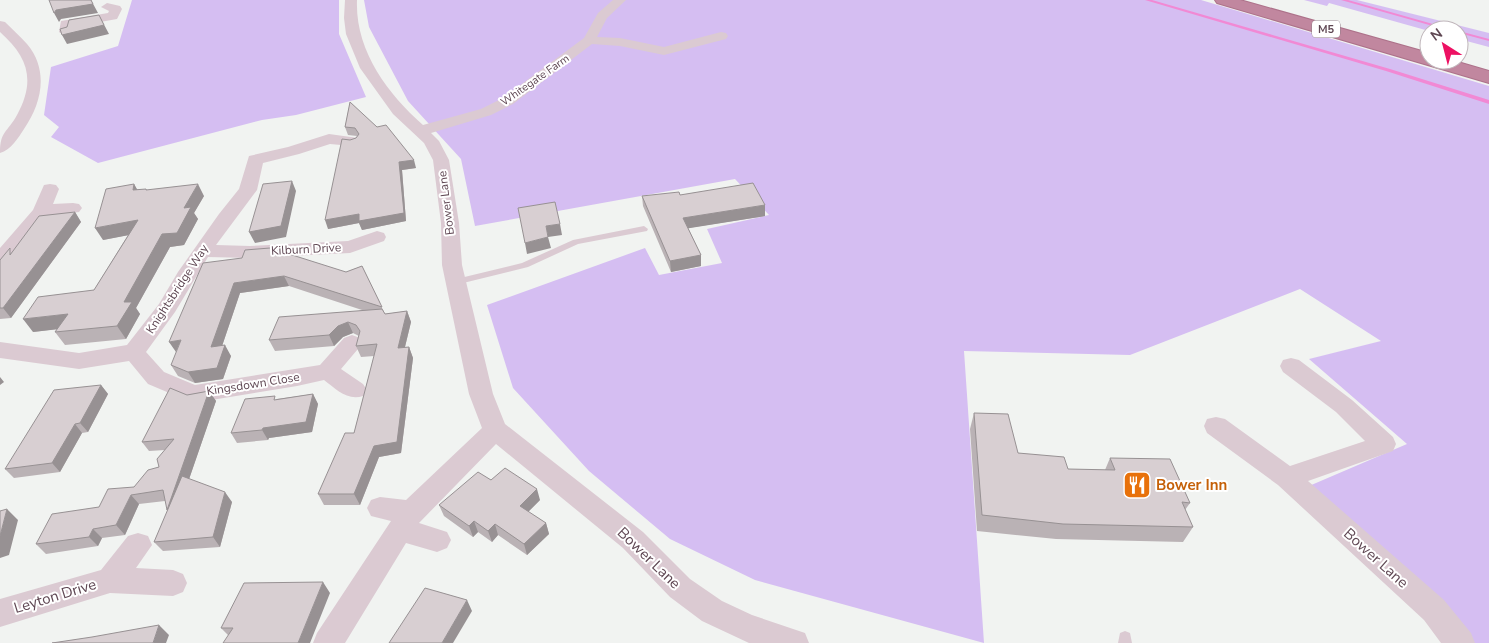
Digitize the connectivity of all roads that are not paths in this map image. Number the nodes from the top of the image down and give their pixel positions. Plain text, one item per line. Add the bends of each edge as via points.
1 (351, 0) edge
2 (620, 0) edge
3 (1223, 0) edge
4 (1267, 0) edge
5 (106, 8) edge
6 (0, 26) edge
7 (65, 32) edge
8 (721, 36) dead end
9 (589, 40) junction
10 (1419, 41) edge
11 (1469, 56) edge
12 (1419, 57) edge
13 (1489, 61) edge
14 (1465, 70) edge
15 (1489, 77) edge
16 (420, 131) junction
17 (352, 141) edge
18 (0, 148) edge
19 (50, 189) dead end
20 (73, 208) dead end
21 (42, 211) junction
22 (644, 229) dead end
23 (377, 237) dead end
24 (203, 251) junction
25 (0, 259) edge
26 (455, 282) junction
27 (352, 343) dead end
28 (0, 350) edge
29 (134, 352) junction
30 (1291, 366) dead end
31 (328, 371) junction
32 (355, 390) dead end
33 (1216, 426) dead end
34 (495, 430) junction
35 (1287, 478) junction
36 (380, 508) dead end
37 (406, 521) junction
38 (437, 540) dead end
39 (138, 545) dead end
40 (110, 580) junction
41 (173, 583) dead end
42 (0, 613) edge
43 (328, 643) edge
44 (794, 643) edge
45 (1460, 643) edge

1 - 16 street, Bower Lane via 353,34 367,68 398,111
2 - 9 street, Whitegate Farm via 602,16
3 - 12 highway, M5
4 - 10 highway, M5
5 - 7 street via 66,24
6 - 18 street via 25,50 35,81 26,113
8 - 9 street via 664,51 620,42
9 - 16 street, Whitegate Farm via 508,101 486,112
11 - 13 highway
14 - 15 highway, M5
16 - 26 street, Bower Lane via 431,141 441,160
17 - 24 street, Knightsbridge Way via 326,135 293,151 251,152 248,190
19 - 21 street
20 - 21 street
21 - 25 street
22 - 26 lane via 576,242 526,265
23 - 24 street, Kilburn Drive via 351,254
24 - 29 street, Knightsbridge Way via 168,307
26 - 34 street, Bower Lane via 481,394
27 - 31 street
28 - 29 street via 79,362
29 - 31 street, Kingsdown Close via 156,378 192,394
30 - 35 street via 1344,406 1384,444
31 - 32 street
33 - 35 street, Bower Lane
34 - 37 street
34 - 44 street, Bower Lane via 633,540 680,588 712,611 747,628
35 - 45 street, Bower Lane via 1434,610
36 - 37 street
37 - 38 street
37 - 43 street
39 - 40 street, Leyton Drive
40 - 41 street, Leyton Drive
40 - 42 street, Leyton Drive

